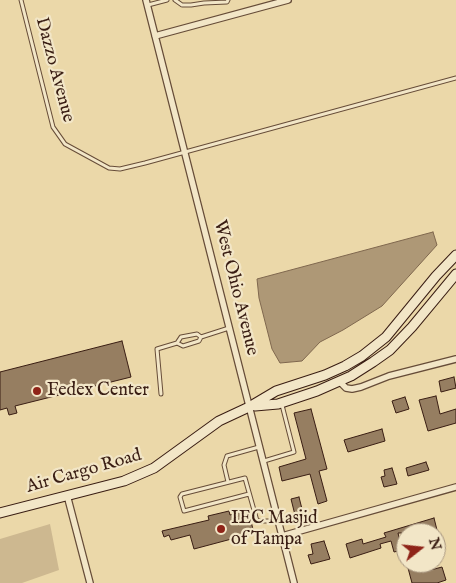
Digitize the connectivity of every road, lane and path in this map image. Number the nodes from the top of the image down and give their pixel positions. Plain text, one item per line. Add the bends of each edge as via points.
1 (21, 0) edge
2 (167, 0) edge
3 (175, 0) edge
4 (228, 0) edge
5 (288, 0) edge
6 (147, 3) edge
7 (155, 36) junction
8 (456, 78) edge
9 (185, 152) junction
10 (456, 254) edge
11 (456, 274) edge
12 (229, 328) junction
13 (201, 337) junction
14 (177, 343) junction
15 (456, 358) edge
16 (340, 382) junction
17 (161, 394) dead end
18 (281, 402) junction
19 (250, 407) junction
20 (260, 447) junction
21 (263, 462) junction
22 (228, 482) junction
23 (456, 487) edge
24 (249, 494) junction
25 (67, 495) junction
26 (0, 513) edge
27 (278, 520) junction
28 (282, 536) junction
29 (90, 583) edge
30 (294, 583) edge

1 - 9 lane, Dazzo Avenue via 53,127 65,144 109,168 120,169
2 - 6 lane
3 - 4 lane via 182,5 191,5
5 - 7 street
6 - 7 street, West Ohio Avenue
7 - 9 street, West Ohio Avenue
8 - 9 lane
9 - 12 street, West Ohio Avenue
10 - 19 street, Air Cargo Road via 375,346 345,366 276,391
11 - 16 street, Air Cargo Road via 390,350
12 - 13 lane
12 - 19 street, West Ohio Avenue
13 - 14 lane via 199,341 183,346
13 - 14 lane via 197,334 181,337
14 - 17 lane via 157,349
15 - 16 street via 352,389
16 - 18 street, Air Cargo Road
18 - 19 street, Air Cargo Road
18 - 21 lane via 294,452
19 - 20 street, West Ohio Avenue
19 - 25 street, Air Cargo Road via 219,421 154,468 124,481
20 - 21 street, West Ohio Avenue
20 - 22 lane via 227,456 224,465
21 - 27 street, West Ohio Avenue
22 - 24 lane via 245,478
22 - 24 lane via 182,494 184,511
23 - 28 street
24 - 27 lane via 257,521
25 - 26 street, Air Cargo Road
25 - 29 street
27 - 28 street, West Ohio Avenue
28 - 30 street, West Ohio Avenue

